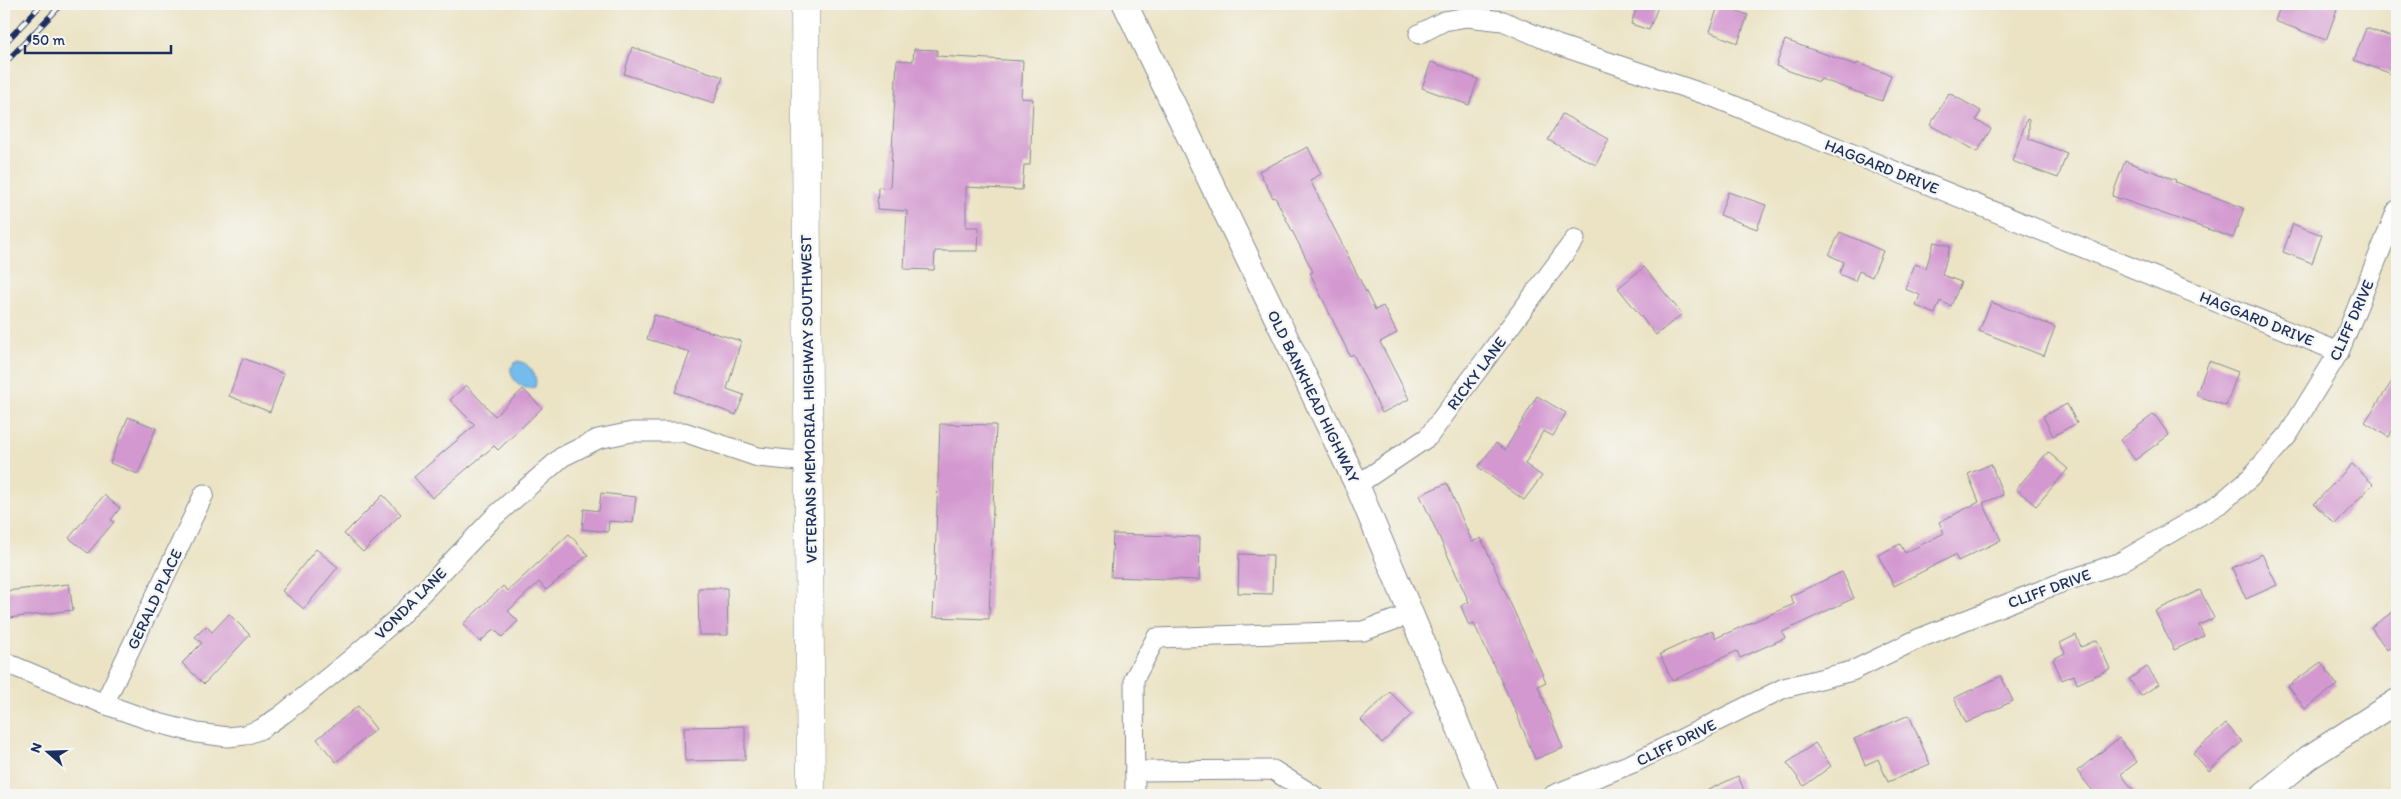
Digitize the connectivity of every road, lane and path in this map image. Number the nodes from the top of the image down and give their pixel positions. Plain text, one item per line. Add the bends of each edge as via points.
1 (805, 4) edge
2 (1125, 4) edge
3 (1419, 34) dead end
4 (2397, 210) edge
5 (1575, 239) dead end
6 (2339, 352) junction
7 (809, 462) junction
8 (1357, 485) junction
9 (204, 494) dead end
10 (1411, 614) junction
11 (4, 662) edge
12 (2397, 702) edge
13 (104, 704) junction
14 (1135, 771) junction
15 (811, 795) edge
16 (1136, 795) edge
17 (1313, 795) edge
18 (1487, 795) edge
19 (1553, 795) edge
20 (2263, 795) edge

1 - 7 main road, VETERANS MEMORIAL HIGHWAY SOUTHWEST
2 - 8 street, OLD BANKHEAD HIGHWAY
3 - 6 street, HAGGARD DRIVE via 1444,21 1466,17 1503,21 1558,45 1713,97
4 - 6 street, CLIFF DRIVE
5 - 8 street, RICKY LANE via 1428,437
6 - 19 street, CLIFF DRIVE via 2288,435 2250,478 2221,503 2119,563 1920,638 1852,671 1784,688 1633,764
7 - 13 street, VONDA LANE via 758,456 684,432 632,432 598,439 547,470 495,516 400,616 262,729 228,737 197,733
7 - 15 main road, VETERANS MEMORIAL HIGHWAY SOUTHWEST
8 - 10 street, OLD BANKHEAD HIGHWAY
9 - 13 street, GERALD PLACE
10 - 14 street via 1364,631 1156,638 1134,679
10 - 18 street, OLD BANKHEAD HIGHWAY
11 - 13 street, VONDA LANE
12 - 20 street via 2308,758
14 - 16 street
14 - 17 street via 1273,770

